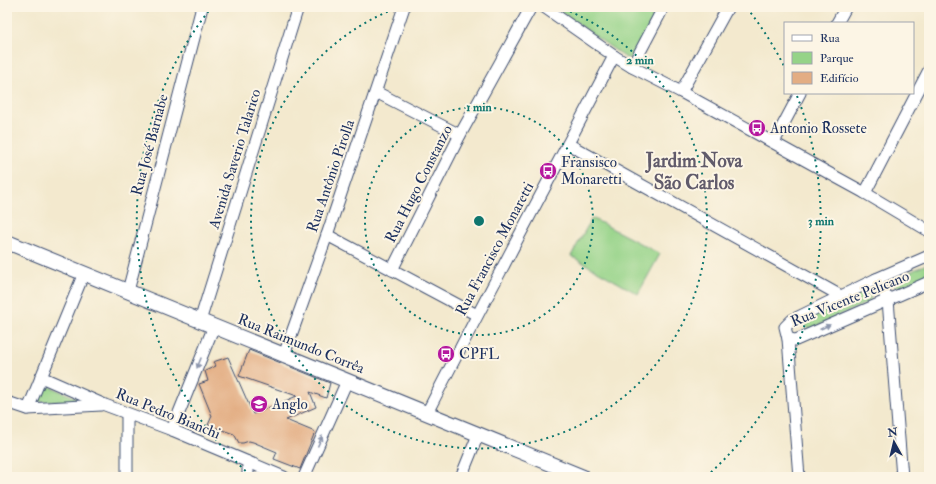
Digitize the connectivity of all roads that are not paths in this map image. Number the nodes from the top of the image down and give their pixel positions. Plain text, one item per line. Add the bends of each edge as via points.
1 (202, 7) edge
2 (298, 7) edge
3 (404, 7) edge
4 (532, 7) edge
5 (544, 7) edge
6 (661, 7) edge
7 (728, 7) edge
8 (846, 7) edge
9 (838, 22) edge
10 (614, 56) junction
11 (632, 67) junction
12 (929, 70) edge
13 (376, 92) junction
14 (681, 92) junction
15 (799, 94) edge
16 (460, 135) junction
17 (774, 142) junction
18 (568, 144) junction
19 (865, 193) junction
20 (929, 231) edge
21 (327, 235) junction
22 (7, 242) edge
23 (929, 256) edge
24 (392, 270) junction
25 (84, 273) junction
26 (876, 279) junction
27 (929, 282) edge
28 (128, 291) junction
29 (841, 296) junction
30 (888, 300) junction
31 (476, 315) junction
32 (200, 320) junction
33 (214, 326) junction
34 (788, 339) junction
35 (284, 355) junction
36 (41, 377) junction
37 (347, 381) junction
38 (7, 402) edge
39 (105, 405) junction
40 (28, 409) junction
41 (427, 413) junction
42 (127, 414) junction
43 (172, 430) junction
44 (478, 435) junction
45 (248, 462) junction
46 (126, 477) edge
47 (248, 477) edge
48 (284, 477) edge
49 (304, 477) edge
50 (461, 477) edge
51 (583, 477) edge
52 (799, 477) edge
53 (902, 477) edge

1 - 28 street, Rua José Barnabe
2 - 32 street, Avenida Saverio Talarico
3 - 13 street, Rua Antônio Pirolla
4 - 16 street, Rua Hugo Constanzo
5 - 10 street
6 - 11 street via 661,12
7 - 14 street
8 - 9 street
10 - 11 street
10 - 18 street, Rua Francisco Monaretti
11 - 14 street
12 - 19 street
13 - 16 street
13 - 21 street, Rua Antônio Pirolla
14 - 17 street
15 - 17 street
16 - 24 street, Rua Hugo Constanzo
17 - 19 street
18 - 29 street
18 - 31 street, Rua Francisco Monaretti
19 - 20 street
21 - 24 street
21 - 35 street, Rua Antônio Pirolla
22 - 25 main road, Rua Raimundo Corrêa
23 - 26 street, Rua Vicente Pelicano
24 - 31 street
25 - 28 main road, Rua Raimundo Corrêa
25 - 36 street
26 - 29 street, Rua Vicente Pelicano
26 - 30 street
27 - 30 street, Rua Vicente Pelicano
28 - 32 main road, Rua Raimundo Corrêa
29 - 34 street, Rua Vicente Pelicano via 787,323 785,327
34 -> 30 street, Rua Vicente Pelicano via 796,340
30 - 53 street
31 - 41 street, Rua Francisco Monaretti
32 - 33 main road, Rua Raimundo Corrêa
33 - 35 main road, Rua Raimundo Corrêa
33 -> 43 street
34 - 52 street
35 - 37 main road, Rua Raimundo Corrêa
36 - 39 street, Rua Pedro Bianchi
36 - 40 street
37 - 41 main road, Rua Raimundo Corrêa
49 -> 37 street
38 - 40 street
39 - 40 street
39 - 42 street, Rua Pedro Bianchi
41 - 44 main road, Rua Raimundo Corrêa
42 - 43 street, Rua Pedro Bianchi
42 - 46 street
43 - 45 street, Rua Pedro Bianchi
44 - 50 street
44 - 51 main road, Rua Raimundo Corrêa
45 - 47 street
45 - 48 street, Rua Pedro Bianchi

